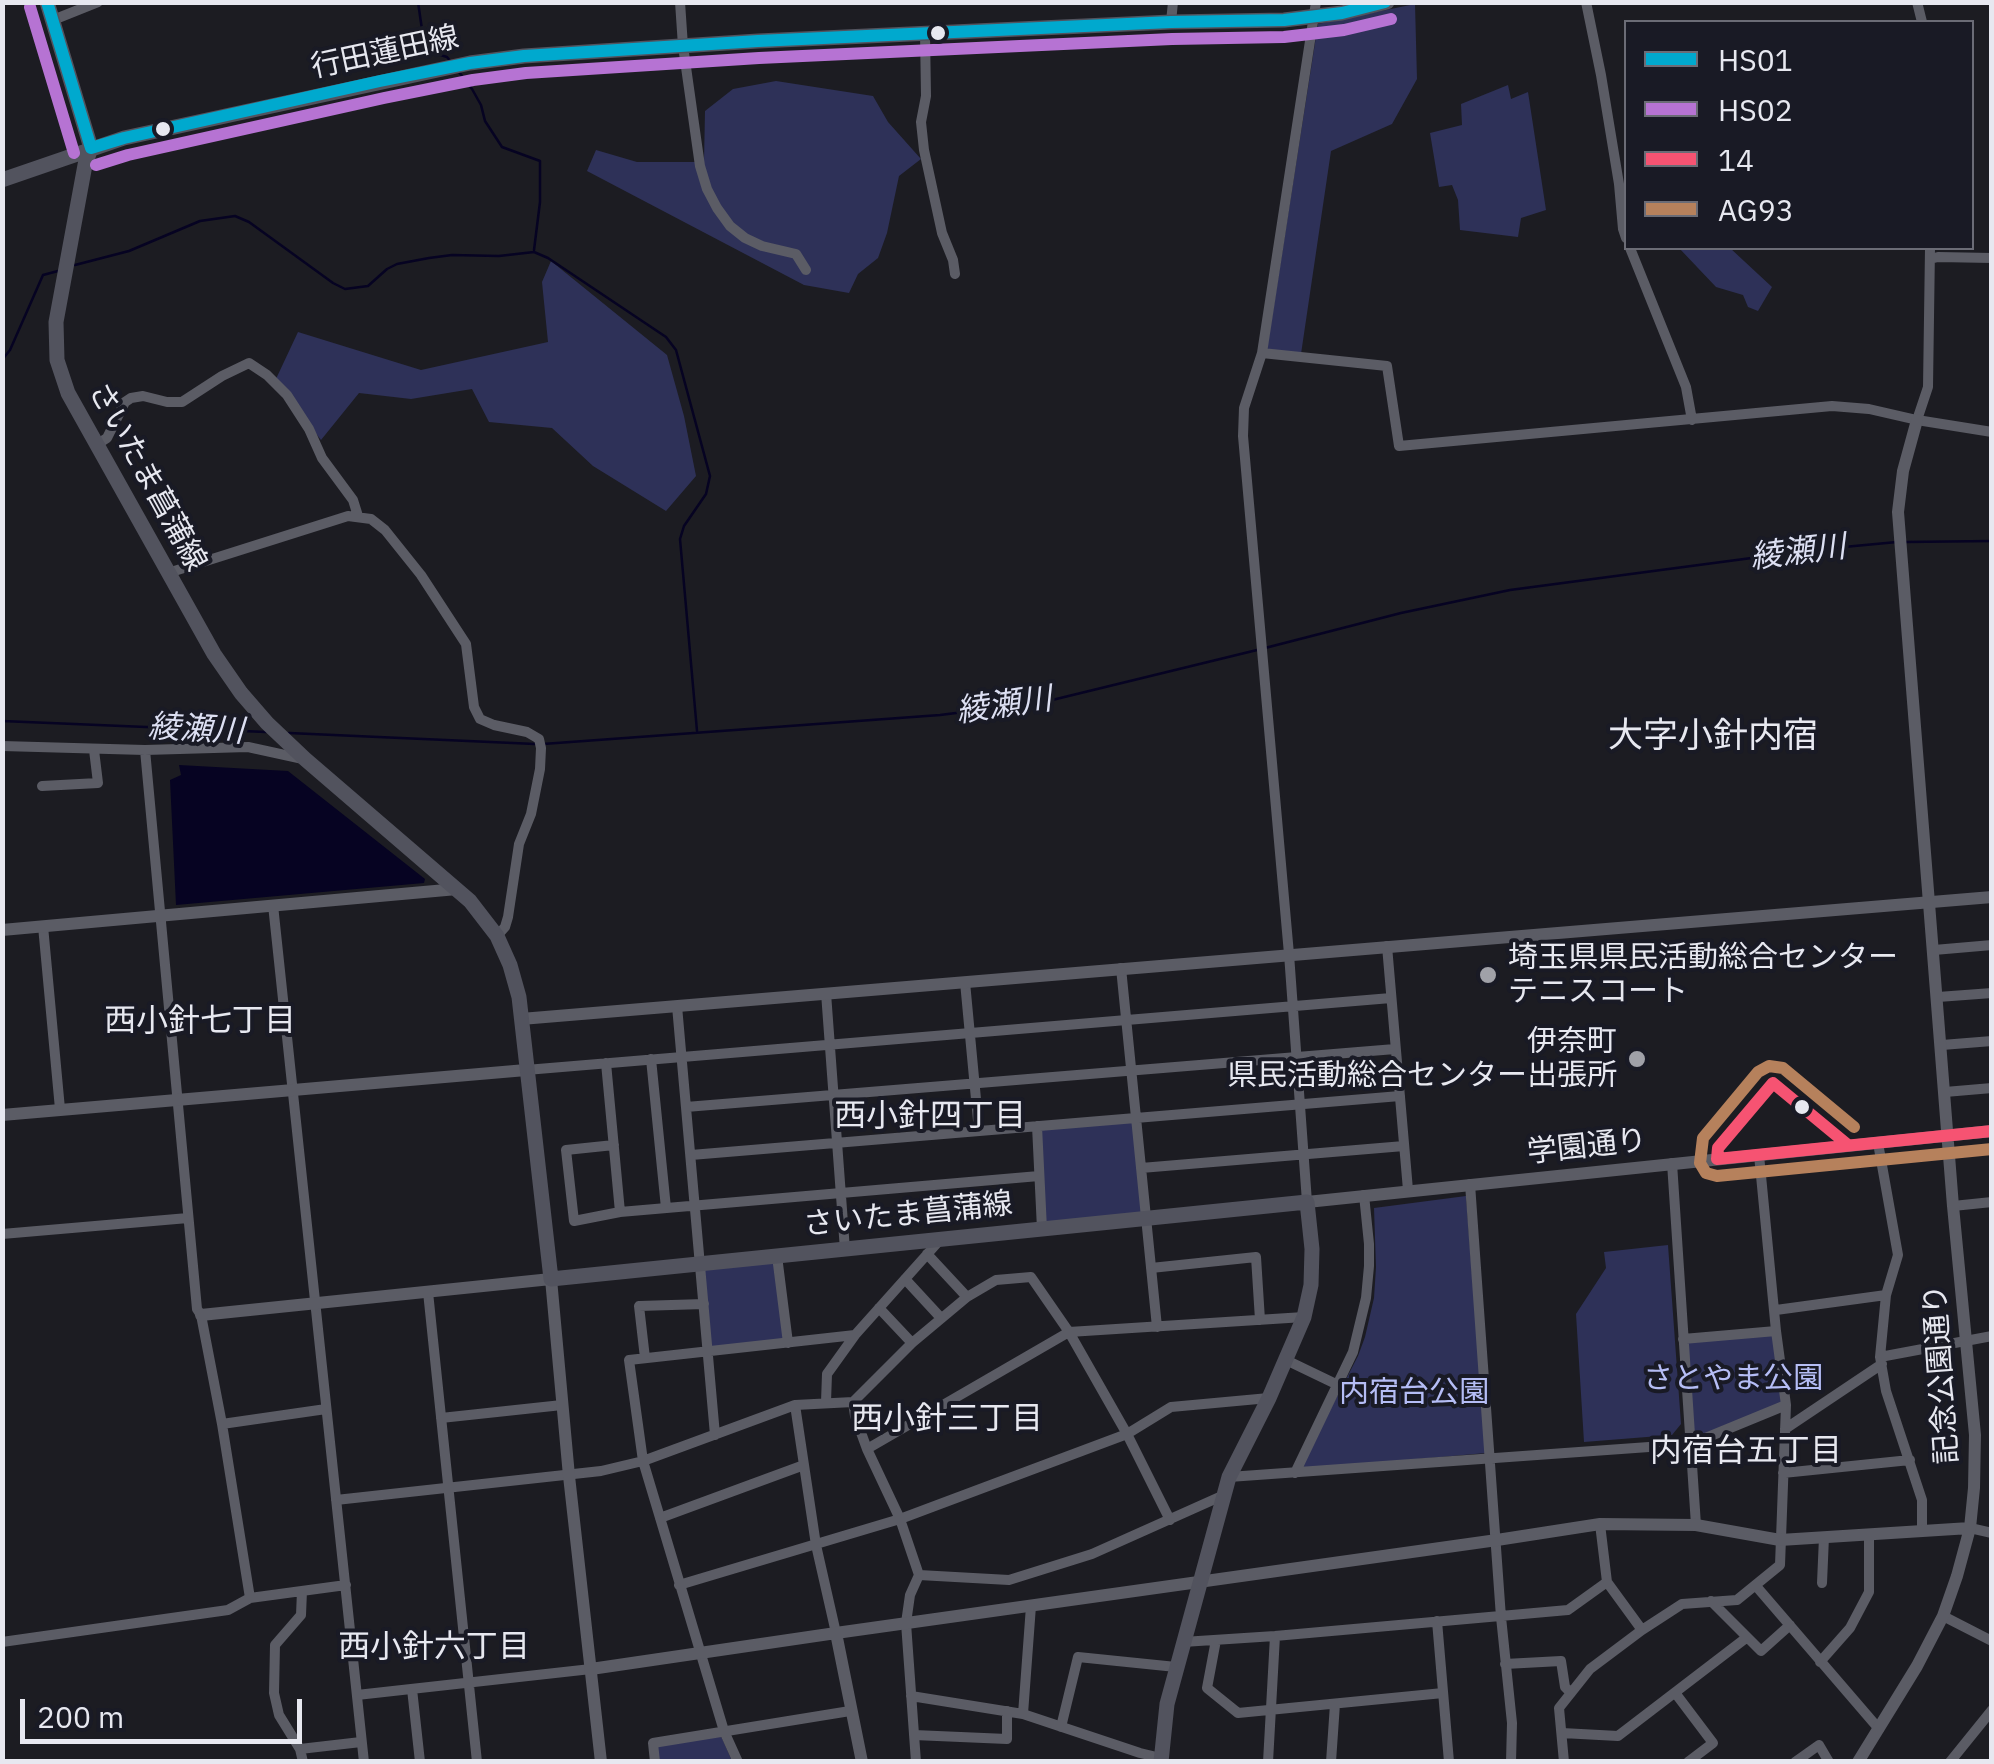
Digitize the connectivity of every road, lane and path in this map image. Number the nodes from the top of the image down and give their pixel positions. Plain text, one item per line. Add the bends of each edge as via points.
1 (47, 2) edge
2 (98, 2) edge
3 (680, 2) edge
4 (1172, 2) edge
5 (1387, 2) edge
6 (1586, 2) edge
7 (1315, 10) edge
8 (53, 20) junction
9 (1171, 22) junction
10 (925, 34) junction
11 (683, 46) junction
12 (91, 148) junction
13 (2, 180) edge
14 (1624, 232) edge
15 (1631, 250) edge
16 (1930, 253) edge
17 (1992, 258) edge
18 (806, 270) dead end
19 (955, 274) dead end
20 (1262, 353) junction
21 (1692, 420) junction
22 (1917, 420) junction
23 (1992, 432) edge
24 (96, 446) junction
25 (358, 516) junction
26 (168, 573) junction
27 (2, 746) edge
28 (94, 750) junction
29 (145, 750) junction
30 (301, 755) junction
31 (42, 786) dead end
32 (456, 889) junction
33 (1992, 896) edge
34 (1930, 901) junction
35 (273, 905) junction
36 (161, 916) junction
37 (43, 926) junction
38 (2, 930) edge
39 (497, 936) junction
40 (1386, 946) junction
41 (1992, 946) edge
42 (1934, 950) junction
43 (1288, 954) junction
44 (1121, 968) junction
45 (965, 982) junction
46 (826, 993) junction
47 (1992, 993) edge
48 (1938, 997) junction
49 (1391, 998) junction
50 (677, 1006) junction
51 (1292, 1006) junction
52 (521, 1020) junction
53 (1126, 1020) junction
54 (970, 1033) junction
55 (1992, 1042) edge
56 (830, 1044) junction
57 (1942, 1045) junction
58 (1396, 1049) junction
59 (682, 1056) junction
60 (1296, 1057) junction
61 (651, 1059) junction
62 (606, 1062) junction
63 (526, 1070) junction
64 (1131, 1070) junction
65 (975, 1084) junction
66 (1992, 1088) edge
67 (292, 1090) junction
68 (1946, 1092) junction
69 (834, 1095) junction
70 (1400, 1096) junction
71 (178, 1100) junction
72 (1300, 1104) junction
73 (686, 1107) junction
74 (60, 1109) junction
75 (2, 1115) edge
76 (1136, 1118) junction
77 (1037, 1126) junction
78 (979, 1131) junction
79 (1992, 1131) edge
80 (1948, 1136) junction
81 (838, 1143) junction
82 (1878, 1143) junction
83 (614, 1145) junction
84 (1404, 1146) junction
85 (1304, 1154) junction
86 (691, 1155) junction
87 (1759, 1155) junction
88 (1672, 1164) junction
89 (1141, 1168) junction
90 (1040, 1176) junction
91 (1470, 1184) junction
92 (1408, 1190) junction
93 (841, 1193) junction
94 (1364, 1196) junction
95 (1308, 1202) junction
96 (1992, 1202) edge
97 (696, 1205) junction
98 (1954, 1206) junction
99 (666, 1208) junction
100 (620, 1212) junction
101 (188, 1218) junction
102 (1146, 1219) junction
103 (1042, 1228) junction
104 (2, 1234) edge
105 (939, 1241) junction
106 (845, 1250) junction
107 (927, 1254) junction
108 (777, 1256) junction
109 (701, 1264) junction
110 (1151, 1268) junction
111 (551, 1279) junction
112 (905, 1279) junction
113 (428, 1292) junction
114 (1886, 1295) junction
115 (967, 1296) junction
116 (315, 1303) junction
117 (704, 1304) junction
118 (879, 1308) junction
119 (1776, 1310) junction
120 (202, 1315) junction
121 (1304, 1317) junction
122 (940, 1318) junction
123 (1260, 1320) junction
124 (1158, 1327) junction
125 (1776, 1331) junction
126 (1069, 1332) junction
127 (855, 1336) junction
128 (1992, 1336) edge
129 (1683, 1339) junction
130 (1965, 1340) junction
131 (788, 1343) junction
132 (912, 1343) junction
133 (708, 1352) junction
134 (645, 1358) junction
135 (1286, 1360) junction
136 (1881, 1361) junction
137 (1338, 1385) junction
138 (1268, 1398) junction
139 (826, 1402) junction
140 (853, 1402) junction
141 (562, 1405) junction
142 (795, 1405) junction
143 (1786, 1405) junction
144 (326, 1410) junction
145 (441, 1418) junction
146 (222, 1424) junction
147 (1785, 1429) junction
148 (1127, 1434) junction
149 (715, 1435) junction
150 (1691, 1444) junction
151 (867, 1450) junction
152 (1490, 1458) junction
153 (1910, 1460) junction
154 (643, 1461) junction
155 (804, 1464) junction
156 (1295, 1473) junction
157 (1783, 1474) junction
158 (568, 1476) junction
159 (1230, 1477) junction
160 (448, 1487) junction
161 (1224, 1495) junction
162 (336, 1500) junction
163 (660, 1518) junction
164 (900, 1520) junction
165 (1170, 1520) junction
166 (1600, 1524) junction
167 (1696, 1525) junction
168 (1970, 1528) junction
169 (1922, 1530) junction
170 (1992, 1532) edge
171 (1869, 1535) junction
172 (1824, 1537) junction
173 (1497, 1540) junction
174 (1780, 1540) junction
175 (816, 1546) junction
176 (918, 1575) junction
177 (1200, 1582) junction
178 (1607, 1582) junction
179 (1822, 1584) dead end
180 (346, 1585) junction
181 (679, 1585) junction
182 (1756, 1586) junction
183 (302, 1591) junction
184 (250, 1598) junction
185 (1711, 1601) junction
186 (1030, 1606) junction
187 (1942, 1616) junction
188 (1501, 1617) junction
189 (1437, 1621) junction
190 (906, 1623) junction
191 (1790, 1626) junction
192 (1642, 1630) junction
193 (836, 1633) junction
194 (1275, 1636) junction
195 (1746, 1638) junction
196 (1216, 1640) junction
197 (1992, 1640) edge
198 (2, 1642) edge
199 (1183, 1642) junction
200 (700, 1652) junction
201 (1820, 1662) junction
202 (1506, 1664) junction
203 (1176, 1668) junction
204 (591, 1670) junction
205 (469, 1683) junction
206 (412, 1689) junction
207 (1443, 1693) junction
208 (1571, 1693) junction
209 (1676, 1694) junction
210 (357, 1695) junction
211 (911, 1696) junction
212 (1335, 1704) junction
213 (1272, 1710) junction
214 (1992, 1710) edge
215 (850, 1711) junction
216 (1007, 1711) junction
217 (1023, 1714) junction
218 (1061, 1726) junction
219 (1879, 1729) junction
220 (724, 1731) junction
221 (1562, 1733) junction
222 (914, 1735) junction
223 (361, 1742) junction
224 (301, 1755) edge
225 (1955, 1759) edge
226 (1161, 1760) edge
227 (364, 1762) edge
228 (420, 1762) edge
229 (477, 1762) edge
230 (600, 1762) edge
231 (655, 1762) edge
232 (738, 1762) edge
233 (862, 1762) edge
234 (916, 1762) edge
235 (1268, 1762) edge
236 (1332, 1762) edge
237 (1449, 1762) edge
238 (1511, 1762) edge
239 (1564, 1762) edge
240 (1688, 1762) edge
241 (1794, 1762) edge
242 (1829, 1762) edge
243 (1858, 1762) edge

1 - 8 main road
2 - 8 street
3 - 11 street
4 - 9 street
5 - 7 main road, 行田蓮田線
6 - 14 street
7 - 9 main road, 行田蓮田線
7 - 20 street
8 - 12 main road
9 - 10 main road, 行田蓮田線
10 - 11 main road, 行田蓮田線
10 - 19 street via 924,150
11 - 12 main road, 行田蓮田線 via 470,63
11 - 18 street via 700,166 716,208 746,238 796,254
12 - 13 main road, 行田蓮田線
12 - 24 main road, さいたま菖蒲線 via 55,344 68,394
15 - 21 street via 1686,387
16 - 17 street
16 - 22 street via 1928,387
20 - 21 street via 1387,366 1400,446
20 - 43 street via 1244,408 1243,436
21 - 22 street via 1832,406
22 - 23 street
22 - 34 street, 記念公園通り via 1898,512
24 - 25 street via 131,398 182,402 249,363 287,395
24 - 26 main road, さいたま菖蒲線
25 - 26 street
25 - 39 street via 385,530 460,634 480,719 540,739 531,814 519,844 506,927
26 - 30 main road, さいたま菖蒲線 via 228,676
27 - 28 street
28 - 29 street
28 - 31 street via 98,782
29 - 30 street via 248,746
29 - 36 street
30 - 32 main road
32 - 35 street
32 - 39 main road
33 - 34 street
34 - 40 street
34 - 42 street, 記念公園通り
35 - 36 street
35 - 67 street
36 - 37 street
36 - 71 street
37 - 38 street
37 - 74 street
39 - 52 main road via 515,980
40 - 43 street
40 - 49 street
41 - 42 street
42 - 48 street, 記念公園通り
43 - 44 street
43 - 51 street
44 - 45 street
44 - 53 street
45 - 46 street
45 - 54 street
46 - 50 street
46 - 56 street
47 - 48 street
48 - 57 street, 記念公園通り
49 - 51 street
49 - 58 street
50 - 52 street
50 - 59 street
51 - 53 street
51 - 60 street
52 - 63 main road
53 - 54 street
53 - 64 street
54 - 56 street
54 - 65 street
55 - 57 street
56 - 59 street
56 - 69 street
57 - 68 street, 記念公園通り
58 - 60 street
58 - 70 street
59 - 61 street
59 - 73 street
60 - 64 street
60 - 72 street
61 - 62 street
61 - 99 street
62 - 63 street
62 - 83 street
63 - 67 street
63 - 111 main road
64 - 65 street
64 - 76 street
65 - 69 street
65 - 78 street
66 - 68 street
67 - 71 street
67 - 116 street
68 - 80 street, 記念公園通り
69 - 73 street
69 - 81 street
70 - 72 street
70 - 84 street
71 - 74 street
71 - 101 street
72 - 76 street
72 - 85 street
73 - 86 street
74 - 75 street
76 - 77 street
76 - 89 street
77 - 78 street
77 - 90 street
78 - 81 street
79 - 80 street, 学園通り
80 - 82 street, 学園通り
80 - 98 street, 記念公園通り
81 - 86 street
81 - 93 street
82 - 87 street, 学園通り
82 - 114 street via 1898,1255
83 - 100 street
83 - 100 street via 566,1150 574,1221
84 - 85 street
84 - 92 street
85 - 89 street
85 - 95 street
86 - 97 street
87 - 88 street, 学園通り
87 - 119 street
88 - 91 street, 学園通り
88 - 129 street
89 - 102 street
90 - 93 street
90 - 103 street
91 - 92 street, 学園通り
91 - 152 street
92 - 94 street, 学園通り
93 - 97 street
93 - 106 street
94 - 95 street, 学園通り
94 - 137 street via 1370,1244 1366,1298
95 - 102 main road, さいたま菖蒲線
95 - 121 main road via 1311,1267
96 - 98 street
97 - 99 street
97 - 109 street
98 - 130 street, 記念公園通り
99 - 100 street
101 - 104 street
101 - 120 street
102 - 103 main road, さいたま菖蒲線
102 - 110 street
103 - 105 main road, さいたま菖蒲線
105 - 106 main road, さいたま菖蒲線
105 - 107 street
106 - 108 main road, さいたま菖蒲線
107 - 112 street
107 - 115 street
108 - 109 main road, さいたま菖蒲線
108 - 131 street
109 - 111 main road, さいたま菖蒲線
109 - 117 street
110 - 123 street via 1256,1257
110 - 124 street
111 - 113 street
111 - 141 street
112 - 118 street
112 - 122 street
113 - 116 street
113 - 145 street
114 - 119 street
114 - 136 street
115 - 122 street
115 - 126 street via 996,1280 1031,1277
116 - 120 street
116 - 144 street
117 - 133 street
117 - 134 street via 639,1306
118 - 127 street
118 - 132 street
119 - 125 street
120 - 146 street
121 - 123 street
121 - 135 main road
122 - 132 street
123 - 124 street
124 - 126 street
125 - 129 street
125 - 143 street
126 - 148 street
126 - 151 street
127 - 131 street
127 - 139 street via 827,1374
128 - 130 street
129 - 150 street
130 - 136 street
130 - 168 street, 記念公園通り via 1975,1435
131 - 133 street
132 - 140 street
133 - 134 street
133 - 149 street
134 - 154 street via 628,1360
135 - 137 street
135 - 138 main road
136 - 147 street
136 - 153 street
137 - 156 street
138 - 148 street via 1172,1407
138 - 159 main road
139 - 140 street
139 - 142 street
140 - 151 street
141 - 145 street
141 - 158 street
142 - 149 street
142 - 155 street
143 - 147 street
143 - 150 street
144 - 146 street
144 - 162 street
145 - 160 street
146 - 184 street
147 - 157 street
148 - 164 street
148 - 165 street
149 - 154 street
150 - 152 street
150 - 167 street
151 - 164 street
152 - 156 street
152 - 173 street
153 - 157 street
153 - 169 street via 1922,1500
154 - 158 street
154 - 163 street
155 - 163 street
155 - 175 street
156 - 159 street
157 - 174 street
158 - 160 street
158 - 204 street
159 - 161 main road
160 - 162 street
160 - 205 street
161 - 165 street
161 - 177 main road
162 - 180 street
163 - 181 street
164 - 175 street
164 - 176 street
165 - 176 street via 1009,1580
166 - 167 street
166 - 173 street
166 - 178 street
167 - 174 street
168 - 169 street
168 - 170 street
168 - 187 street, 記念公園通り
169 - 171 street
171 - 172 street
171 - 201 street via 1869,1592 1850,1628
172 - 174 street
172 - 179 street
173 - 177 street
173 - 188 street
174 - 182 street via 1780,1565
175 - 181 street
175 - 193 street
176 - 190 street
177 - 186 street
177 - 199 main road
178 - 188 street via 1568,1610
178 - 192 street
180 - 183 street
180 - 210 street
181 - 200 street
182 - 185 street via 1737,1600
182 - 191 street
183 - 184 street
183 - 224 street via 301,1615 275,1645 274,1693
184 - 198 street via 228,1610
185 - 192 street via 1682,1604
185 - 195 street
186 - 190 street
186 - 217 street
187 - 197 street
187 - 219 street, 記念公園通り
188 - 189 street
188 - 202 street
189 - 194 street
189 - 207 street
190 - 193 street
190 - 211 street
191 - 195 street via 1761,1651
191 - 201 street
192 - 208 street via 1590,1669
193 - 200 street
193 - 215 street
194 - 196 street
194 - 213 street
195 - 209 street
196 - 199 street
196 - 213 street via 1207,1688 1238,1713
199 - 203 main road
200 - 204 street
200 - 220 street
201 - 219 street
202 - 208 street via 1561,1661
202 - 238 street
203 - 218 street via 1078,1656
203 - 226 main road
204 - 205 street
204 - 230 street
205 - 206 street
205 - 229 street
206 - 210 street
206 - 228 street
207 - 212 street
207 - 237 street
208 - 221 street via 1559,1708
209 - 221 street via 1618,1736
209 - 240 street via 1713,1744
210 - 223 street
211 - 216 street
211 - 222 street
212 - 213 street
212 - 236 street
213 - 235 street
214 - 225 street
215 - 220 street
215 - 233 street
216 - 217 street
216 - 222 street via 1006,1739
217 - 218 street
218 - 226 street
219 - 243 street, 記念公園通り
220 - 231 street via 653,1744
220 - 232 street
221 - 239 street
222 - 234 street
223 - 224 street
223 - 227 street
241 - 242 street via 1820,1746

